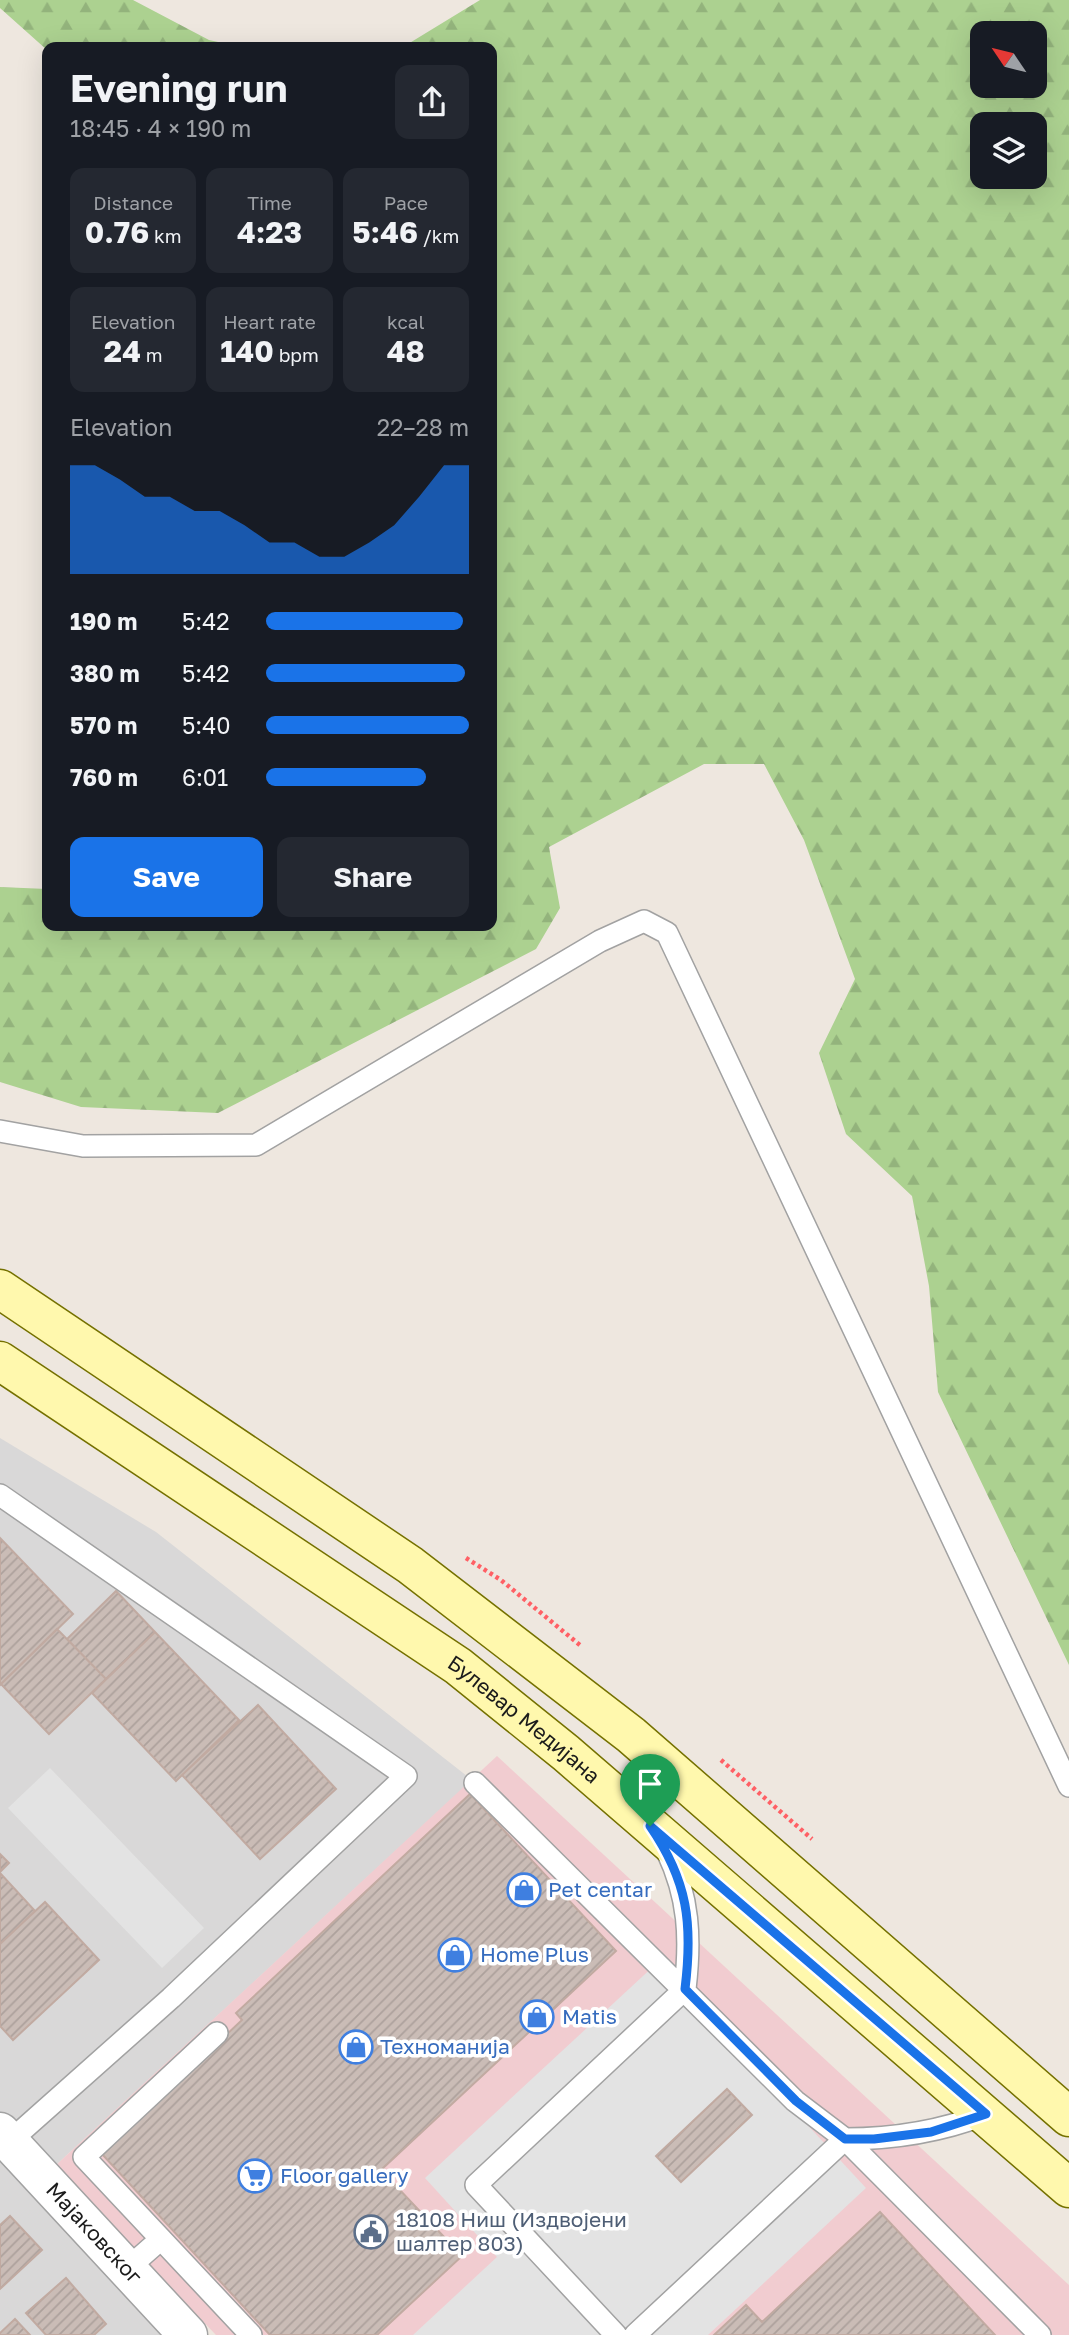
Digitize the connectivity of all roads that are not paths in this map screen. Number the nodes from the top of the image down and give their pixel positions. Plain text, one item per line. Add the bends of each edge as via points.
1 (0, 1130) edge
2 (0, 1289) edge
3 (0, 1361) edge
4 (0, 1496) edge
5 (475, 1783) dead end
6 (1069, 1786) edge
7 (650, 1826) junction
8 (685, 1989) junction
9 (217, 2033) dead end
10 (986, 2114) junction
11 (1069, 2117) edge
12 (4, 2137) edge
13 (845, 2139) junction
14 (1069, 2188) edge
15 (161, 2239) junction
16 (128, 2268) junction
17 (176, 2331) edge
18 (251, 2335) edge
19 (616, 2335) edge
20 (635, 2335) edge
21 (1040, 2335) edge

1 - 6 lane via 83,1146 256,1145 600,941 644,921 667,933
2 - 11 main road via 410,1564 620,1726
3 - 7 main road, Булевар Медијана via 458,1666
4 - 12 lane via 406,1776 171,1998
5 - 8 lane
7 - 8 lane via 666,1850 686,1903 690,1931
7 - 10 main road, Булевар Медијана
8 - 13 lane via 796,2101
8 - 19 lane via 476,2185
9 - 15 lane via 84,2157
10 - 13 lane via 931,2132
10 - 14 main road, Булевар Медијана
12 - 16 street, Мајаковског
13 - 20 lane
13 - 21 lane
15 - 16 lane
15 - 18 lane
16 - 17 street, Мајаковског

